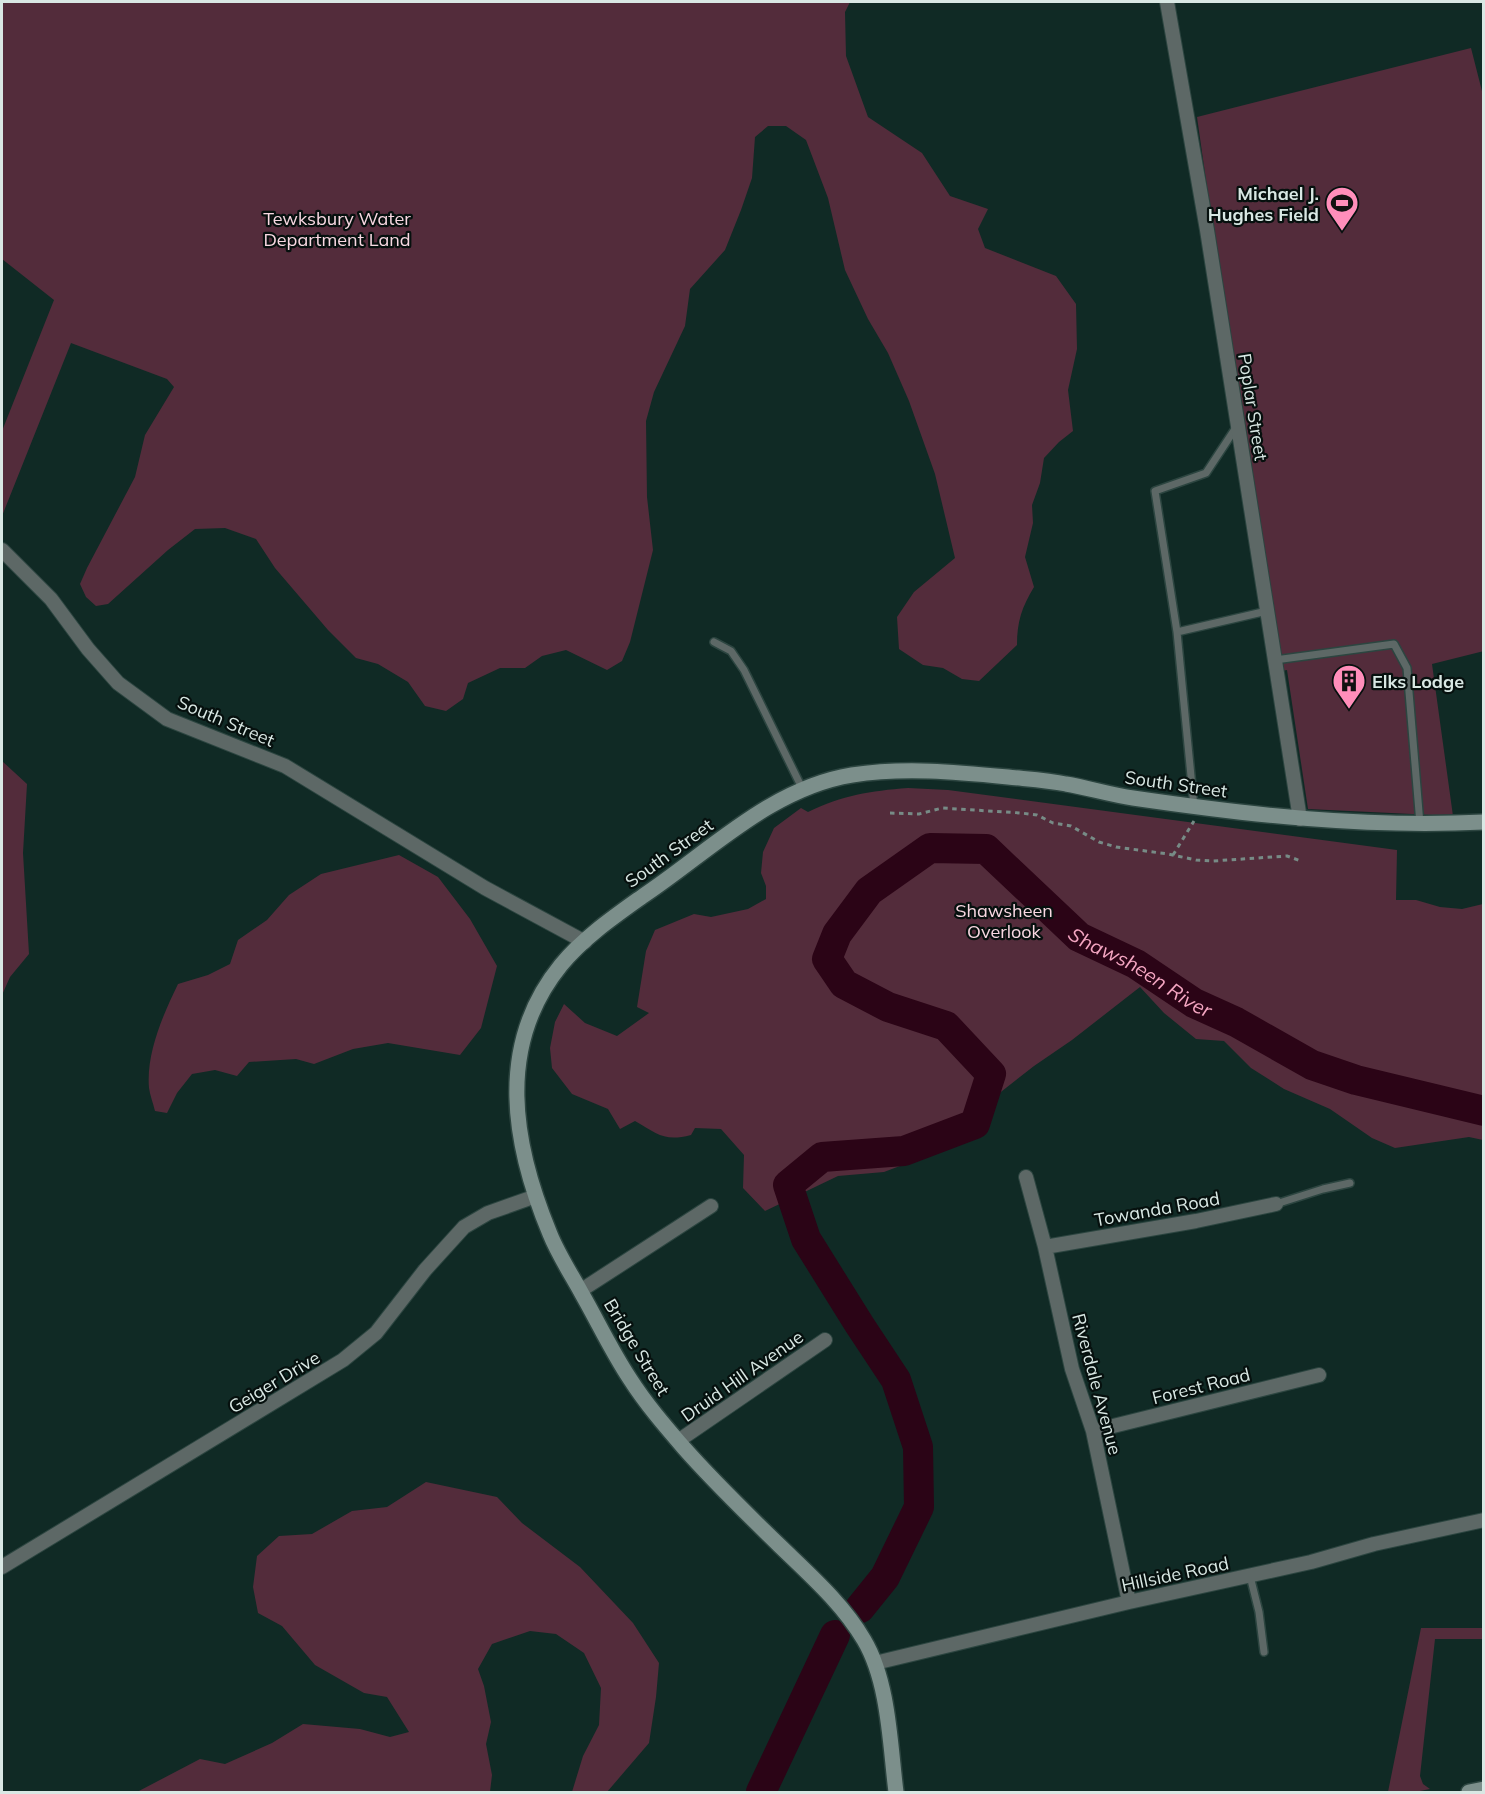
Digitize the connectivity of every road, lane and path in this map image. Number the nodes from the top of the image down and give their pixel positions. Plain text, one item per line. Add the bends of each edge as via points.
1 (1167, 2) edge
2 (1238, 426) junction
3 (2, 550) edge
4 (1267, 611) junction
5 (1178, 632) junction
6 (714, 642) dead end
7 (1275, 660) junction
8 (803, 790) junction
9 (1194, 807) junction
10 (890, 813) dead end
11 (1300, 819) junction
12 (1484, 822) edge
13 (1420, 824) junction
14 (1173, 855) junction
15 (1301, 861) dead end
16 (585, 942) junction
17 (1026, 1177) dead end
18 (1350, 1183) dead end
19 (536, 1196) junction
20 (1276, 1204) joint
21 (711, 1206) dead end
22 (1045, 1247) junction
23 (580, 1291) junction
24 (825, 1340) dead end
25 (1319, 1375) dead end
26 (1092, 1431) junction
27 (678, 1441) junction
28 (1484, 1520) edge
29 (2, 1567) edge
30 (1250, 1576) junction
31 (1129, 1602) junction
32 (1264, 1652) dead end
33 (875, 1663) junction
34 (1484, 1789) edge
35 (896, 1792) edge
36 (1469, 1792) edge

1 - 2 street, Poplar Street
2 - 4 street, Poplar Street
2 - 5 lane via 1206,473 1155,491
3 - 16 street, South Street via 51,599 118,683 167,719 285,766 485,888
4 - 5 lane
4 - 7 street, Poplar Street
5 - 9 lane
6 - 8 lane via 731,651 744,670
7 - 11 street, Poplar Street
7 - 13 lane via 1394,644 1407,668
8 - 9 street, South Street via 818,782 855,774 923,769 1065,783
8 - 16 street, South Street via 737,827
9 - 11 street, South Street
9 - 14 path via 1195,819
10 - 14 path via 942,808 1036,815 1116,847
11 - 13 street, South Street
12 - 13 street, South Street
14 - 15 path via 1213,861 1287,856
16 - 19 street, Bridge Street via 564,962 540,998 517,1065 521,1147
17 - 22 street, Riverdale Avenue
18 - 20 lane
19 - 23 street, Bridge Street via 551,1238
19 - 29 street, Geiger Drive via 488,1213 464,1227 376,1333 343,1360
20 - 22 street, Towanda Road
21 - 23 street
22 - 26 street, Riverdale Avenue via 1072,1369
23 - 27 street, Bridge Street via 627,1374
24 - 27 street, Druid Hill Avenue
25 - 26 street, Forest Road
26 - 31 street, Riverdale Avenue
27 - 33 street, Bridge Street via 814,1578 853,1623
28 - 30 street, Hillside Road
30 - 31 street, Hillside Road
30 - 32 lane
31 - 33 street, Hillside Road
33 - 35 street, Bridge Street via 888,1722
34 - 36 street

